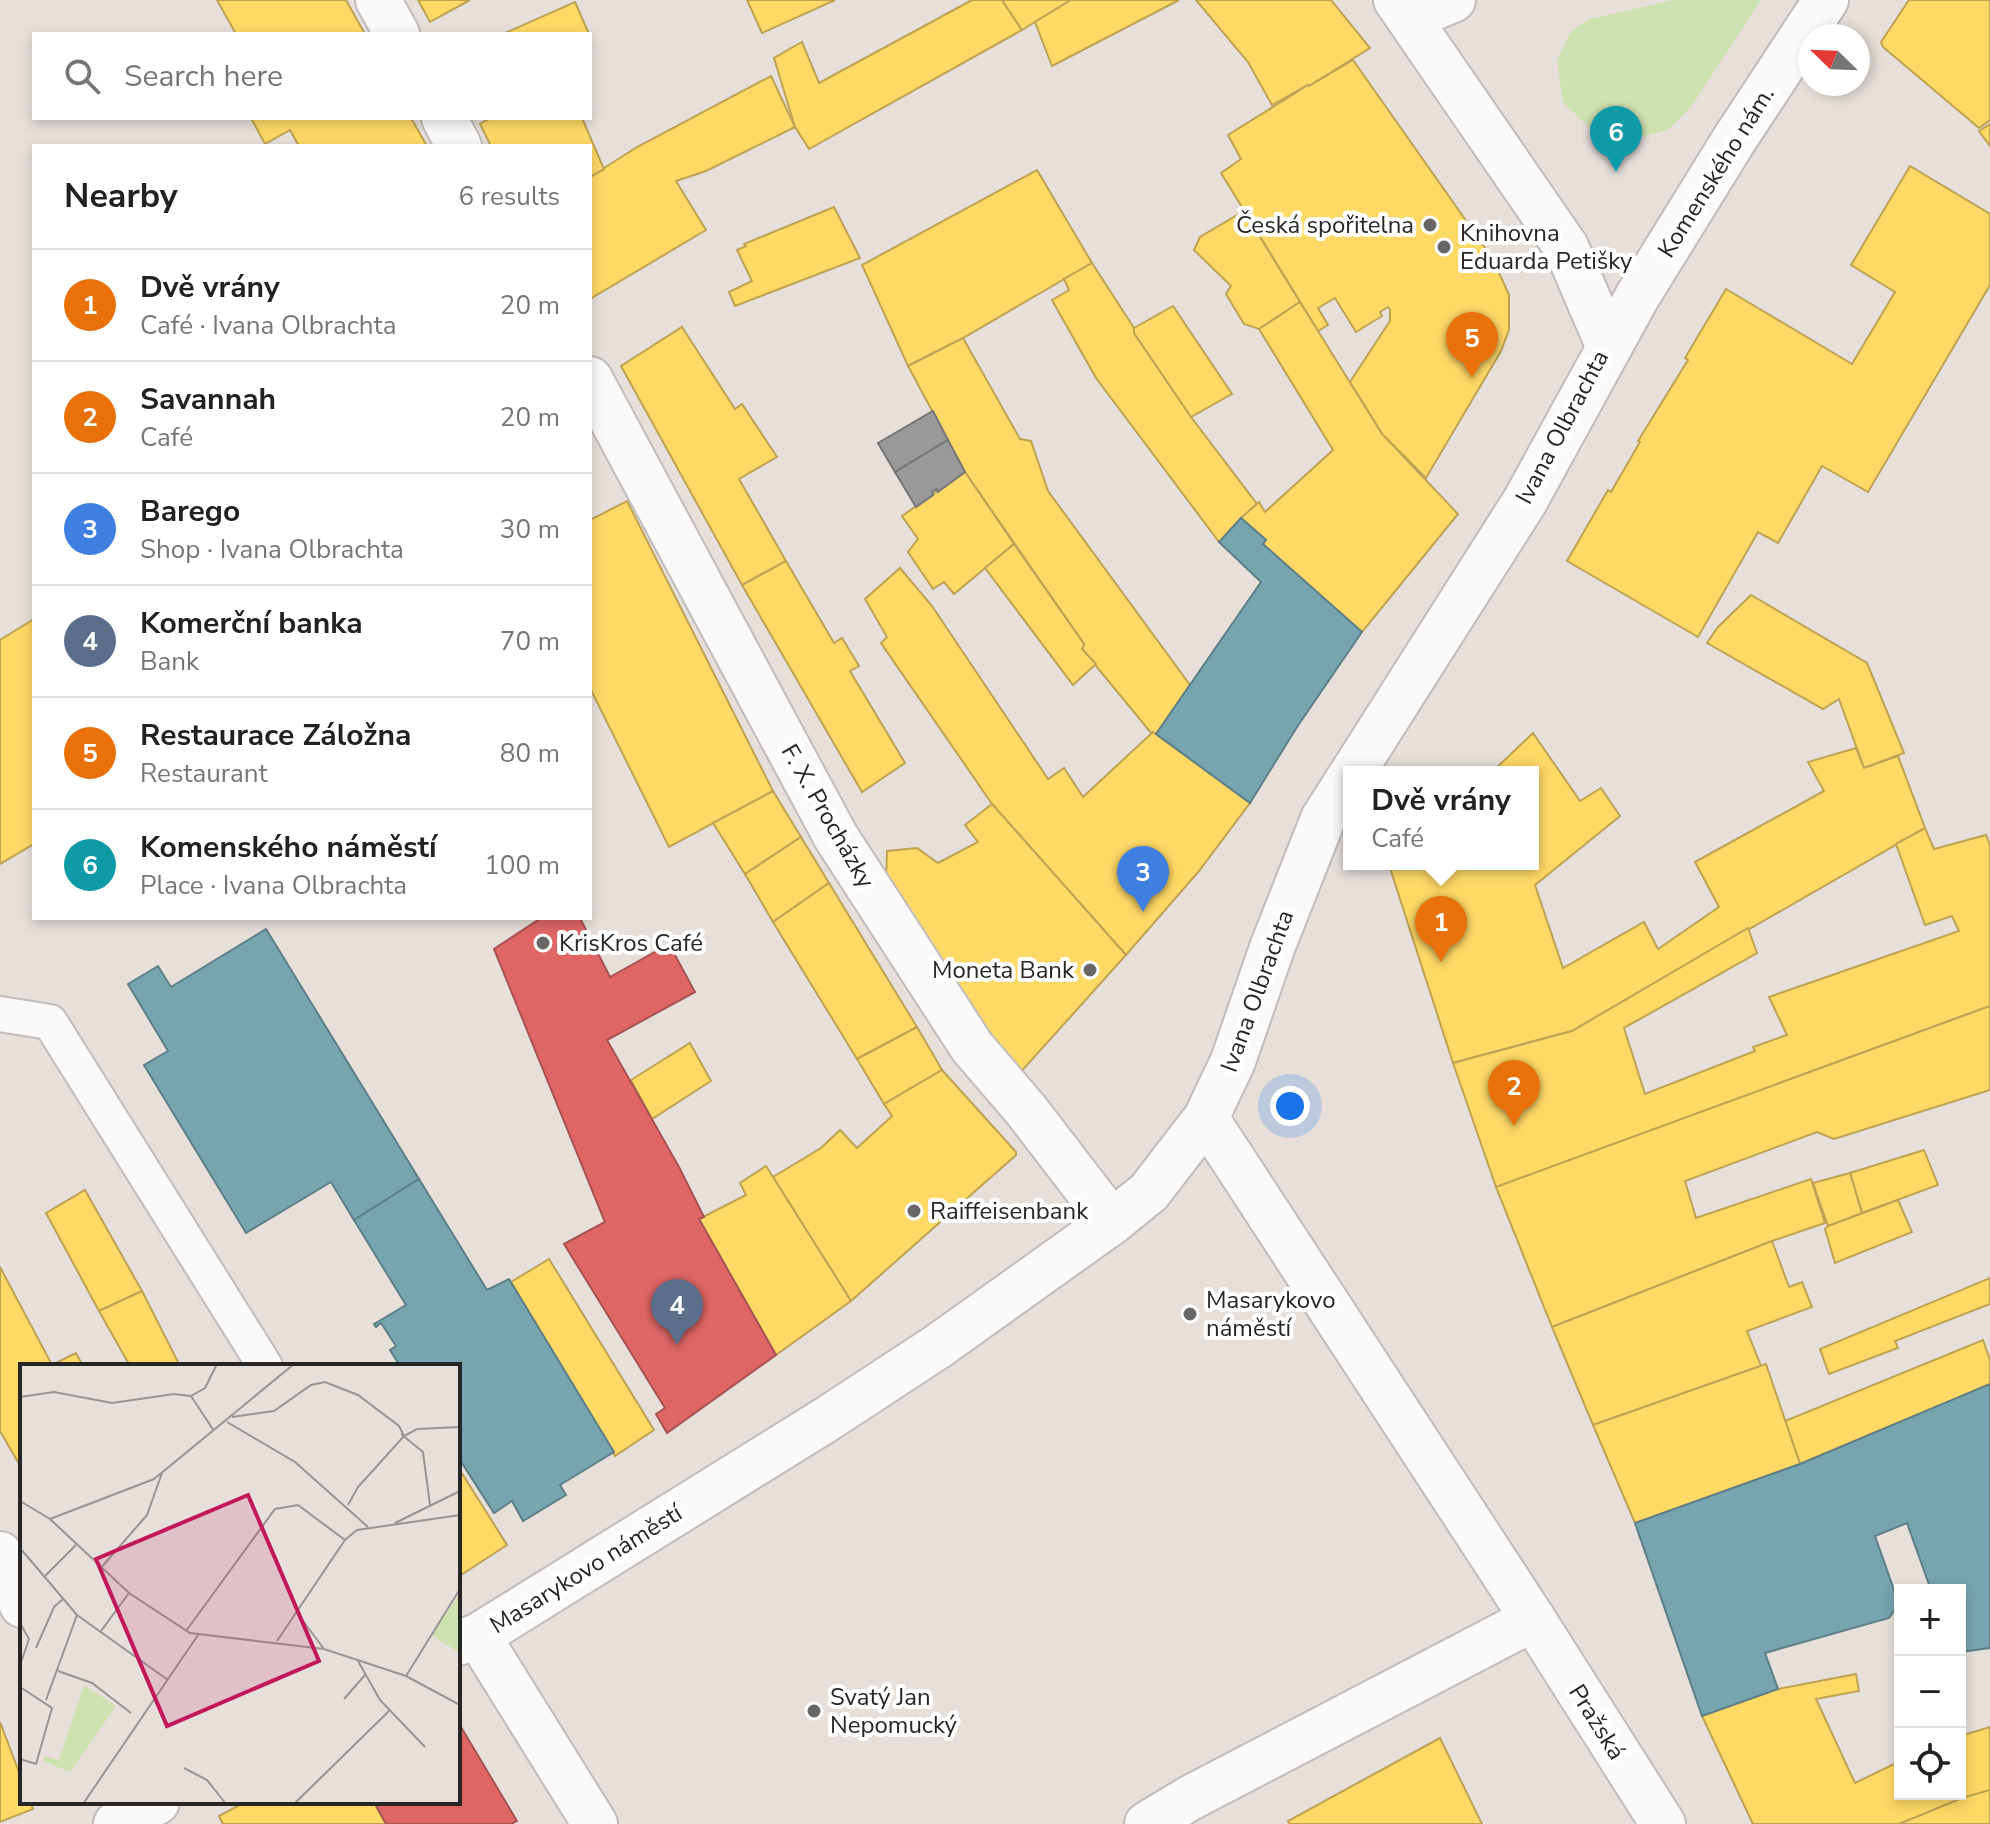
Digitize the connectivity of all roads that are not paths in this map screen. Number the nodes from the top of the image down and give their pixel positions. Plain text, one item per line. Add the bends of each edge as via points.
1 (378, 0) edge
2 (1453, 0) edge
3 (1826, 0) edge
4 (1402, 9) edge
5 (396, 32) edge
6 (445, 120) edge
7 (458, 144) edge
8 (1608, 345) junction
9 (592, 383) edge
10 (1357, 766) edge
11 (1343, 787) edge
12 (0, 1014) edge
13 (1206, 1118) junction
14 (1112, 1222) junction
15 (264, 1364) edge
16 (0, 1554) edge
17 (20, 1600) edge
18 (1533, 1619) junction
19 (468, 1640) edge
20 (110, 1804) edge
21 (153, 1804) edge
22 (117, 1824) edge
23 (595, 1824) edge
24 (1147, 1824) edge
25 (1663, 1824) edge

1 - 5 main road
2 - 4 main road
3 - 8 main road, Komenského nám.
4 - 8 main road, Ivana Olbrachta via 1566,247
6 - 7 main road
8 - 10 main road, Ivana Olbrachta via 1525,501
9 - 14 main road, F. X. Procházky via 836,837 972,1047
11 - 13 main road, Ivana Olbrachta via 1323,819 1233,1061
12 - 15 lane via 50,1022
13 - 14 main road, Masarykovo náměstí via 1149,1192
13 - 18 main road
14 - 19 main road, Masarykovo náměstí via 827,1419
16 - 17 main road
18 - 24 main road
18 - 25 main road, Pražská
19 - 23 main road, Masarykovo náměstí
20 - 22 main road
21 - 22 main road

